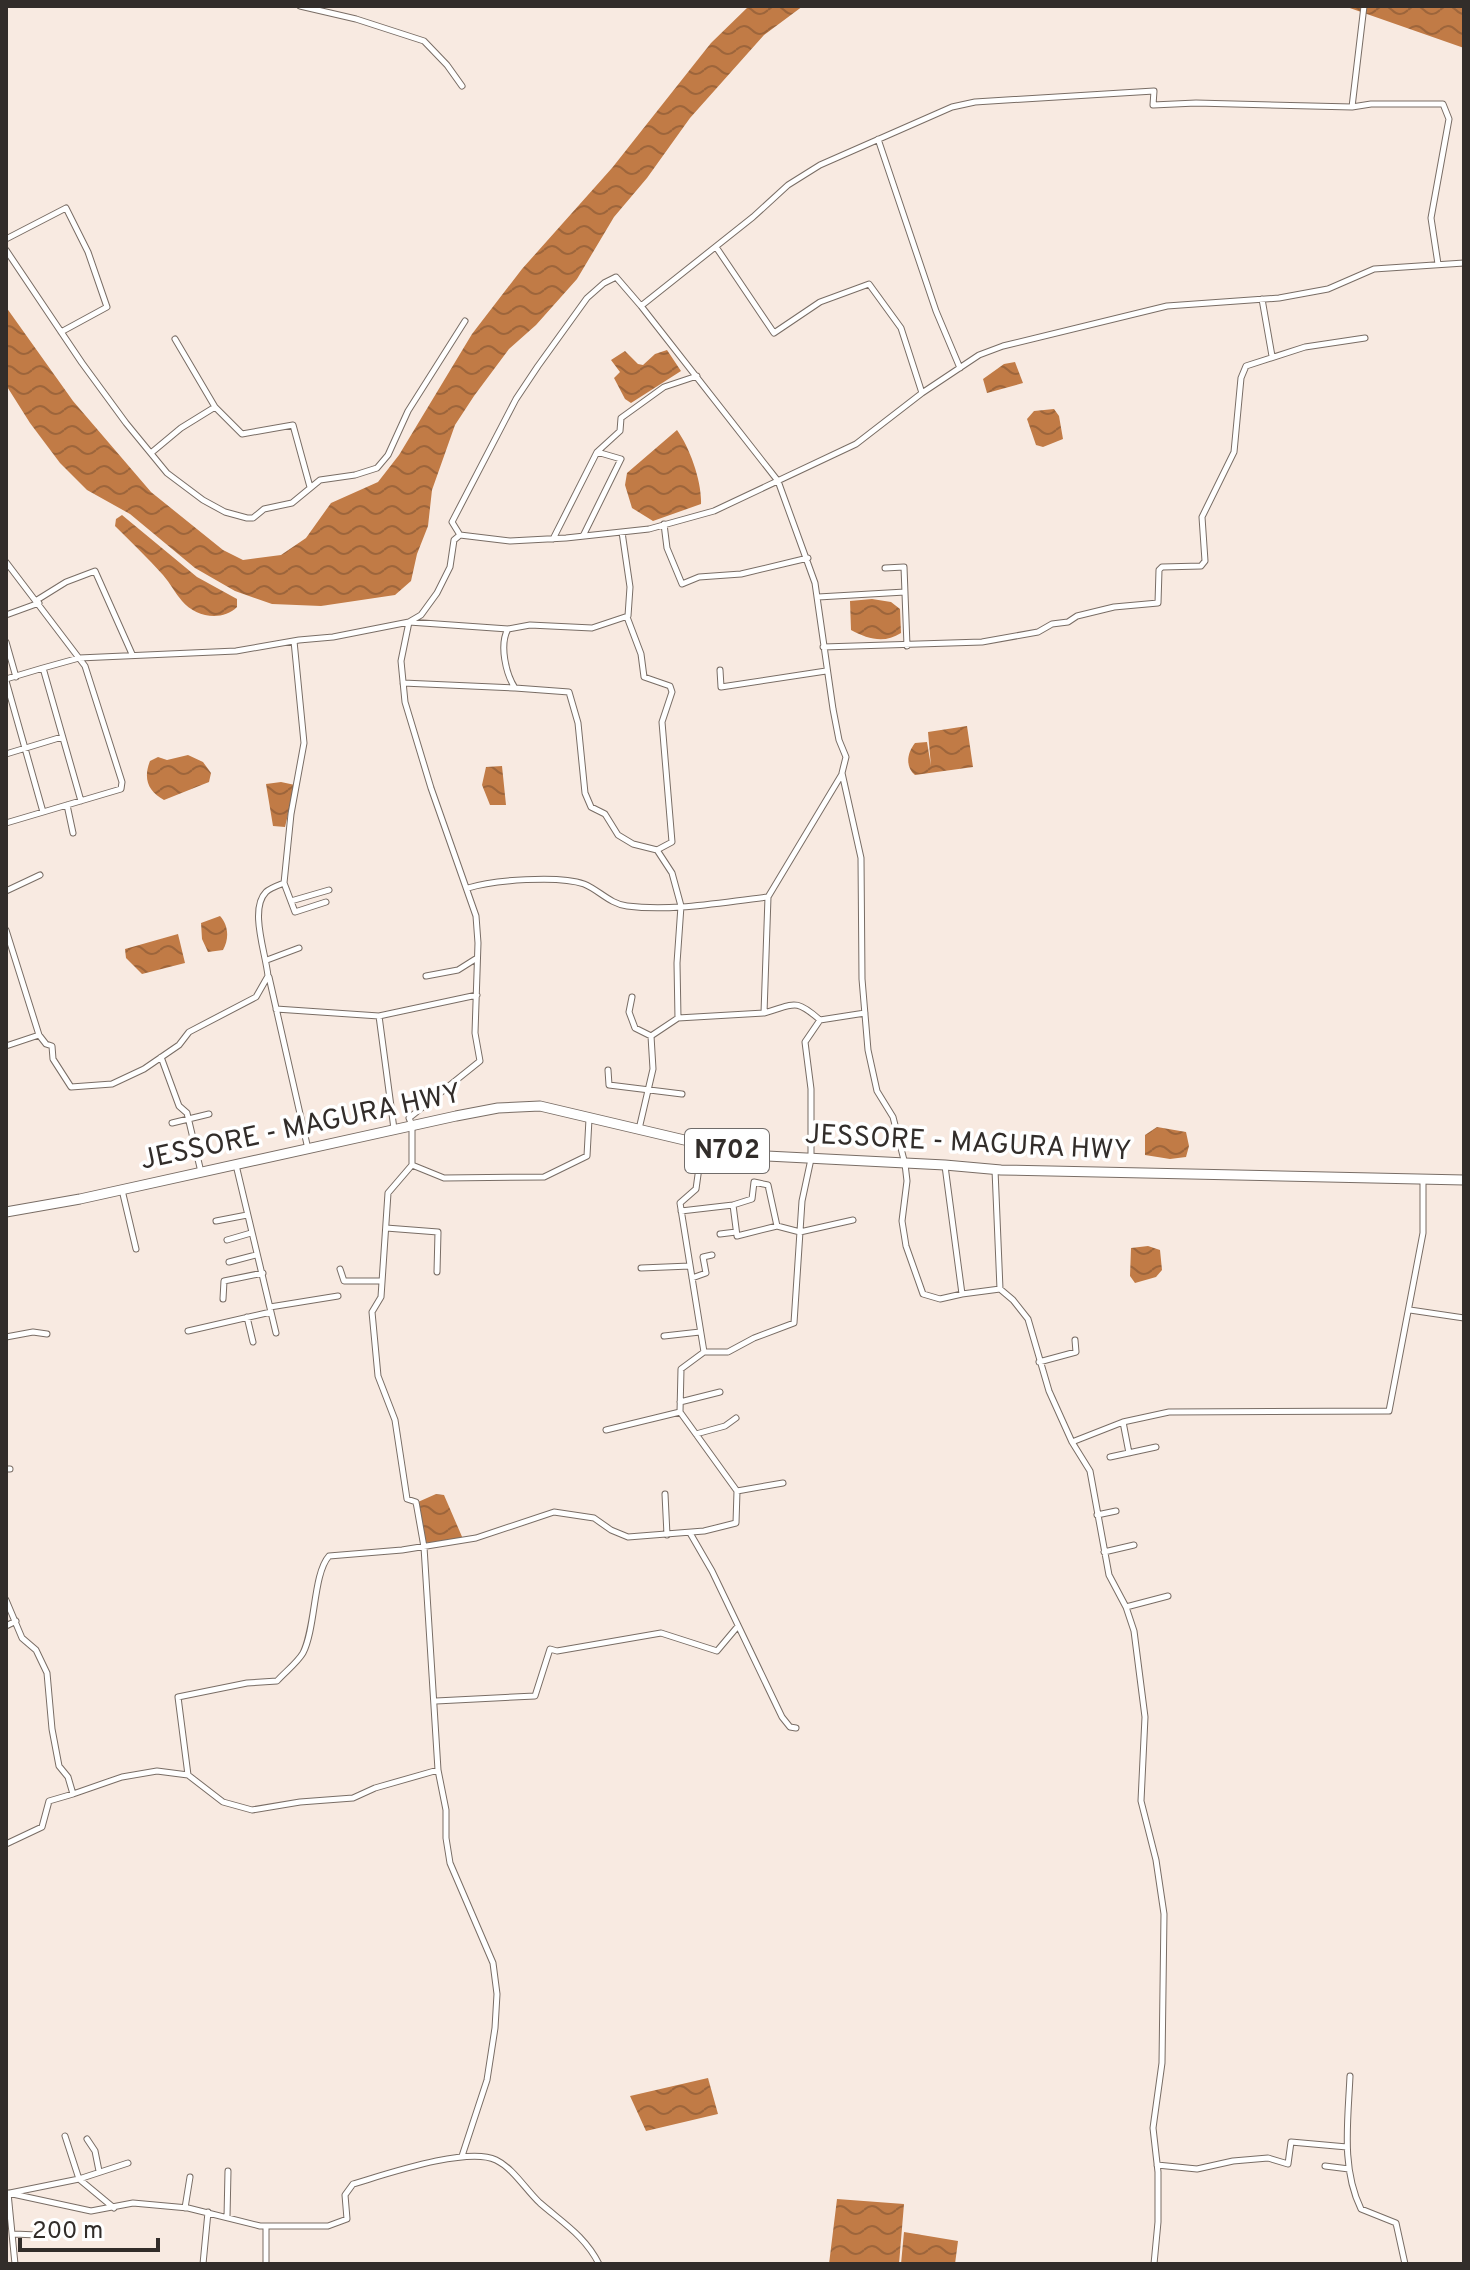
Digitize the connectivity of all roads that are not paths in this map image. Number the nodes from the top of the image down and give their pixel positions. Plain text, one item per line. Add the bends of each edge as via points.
1 (300, 6) edge
2 (1364, 6) edge
3 (462, 86) dead end
4 (1352, 107) junction
5 (878, 139) junction
6 (6, 239) edge
7 (716, 247) junction
8 (6, 250) edge
9 (1464, 263) edge
10 (1438, 264) junction
11 (1262, 299) junction
12 (641, 306) junction
13 (465, 321) dead end
14 (61, 332) junction
15 (1365, 338) dead end
16 (175, 339) dead end
17 (1272, 356) junction
18 (960, 368) junction
19 (697, 376) junction
20 (922, 393) junction
21 (215, 407) junction
22 (597, 452) junction
23 (151, 453) junction
24 (778, 481) junction
25 (310, 487) junction
26 (664, 524) junction
27 (622, 532) junction
28 (460, 535) junction
29 (583, 536) junction
30 (553, 539) junction
31 (808, 558) junction
32 (6, 562) edge
33 (885, 568) dead end
34 (905, 592) junction
35 (818, 597) junction
36 (38, 602) junction
37 (6, 615) edge
38 (627, 617) junction
39 (409, 622) junction
40 (508, 629) junction
41 (294, 641) junction
42 (6, 642) edge
43 (907, 646) junction
44 (823, 647) junction
45 (132, 654) junction
46 (79, 658) junction
47 (43, 668) junction
48 (720, 670) dead end
49 (826, 671) junction
50 (16, 677) junction
51 (6, 680) edge
52 (403, 683) junction
53 (515, 688) junction
54 (62, 737) junction
55 (25, 748) junction
56 (6, 754) edge
57 (842, 773) junction
58 (81, 801) junction
59 (67, 805) junction
60 (43, 812) junction
61 (6, 821) edge
62 (73, 833) dead end
63 (657, 850) junction
64 (40, 875) dead end
65 (284, 883) junction
66 (468, 888) junction
67 (329, 890) dead end
68 (6, 891) edge
69 (768, 897) junction
70 (291, 901) junction
71 (326, 902) dead end
72 (681, 906) junction
73 (6, 930) edge
74 (8, 943) edge
75 (299, 948) dead end
76 (478, 957) junction
77 (267, 960) junction
78 (268, 976) junction
79 (426, 976) dead end
80 (477, 995) junction
81 (632, 997) dead end
82 (276, 1009) junction
83 (764, 1013) junction
84 (865, 1013) junction
85 (379, 1016) junction
86 (678, 1018) junction
87 (820, 1020) junction
88 (39, 1035) junction
89 (651, 1036) junction
90 (6, 1046) edge
91 (161, 1057) junction
92 (608, 1070) dead end
93 (648, 1090) junction
94 (682, 1094) dead end
95 (209, 1114) dead end
96 (590, 1116) junction
97 (188, 1119) junction
98 (172, 1123) dead end
99 (412, 1125) junction
100 (394, 1129) junction
101 (638, 1130) junction
102 (702, 1146) junction
103 (308, 1149) junction
104 (811, 1159) junction
105 (236, 1164) junction
106 (905, 1164) junction
107 (412, 1165) junction
108 (945, 1165) junction
109 (995, 1169) junction
110 (201, 1172) junction
111 (1423, 1179) junction
112 (1464, 1180) edge
113 (121, 1189) junction
114 (733, 1205) junction
115 (681, 1211) junction
116 (6, 1212) edge
117 (247, 1215) junction
118 (853, 1220) dead end
119 (216, 1221) dead end
120 (777, 1226) junction
121 (386, 1228) junction
122 (736, 1232) junction
123 (800, 1232) junction
124 (251, 1233) junction
125 (720, 1234) dead end
126 (227, 1240) dead end
127 (136, 1249) dead end
128 (256, 1255) junction
129 (712, 1255) dead end
130 (229, 1262) dead end
131 (690, 1266) junction
132 (641, 1268) dead end
133 (340, 1269) dead end
134 (437, 1272) dead end
135 (263, 1273) junction
136 (692, 1278) junction
137 (381, 1281) junction
138 (1000, 1289) junction
139 (962, 1294) junction
140 (338, 1296) dead end
141 (223, 1299) dead end
142 (270, 1309) junction
143 (1410, 1310) junction
144 (247, 1317) junction
145 (1464, 1318) edge
146 (188, 1331) dead end
147 (700, 1332) junction
148 (276, 1333) dead end
149 (47, 1334) dead end
150 (664, 1336) dead end
151 (6, 1337) edge
152 (1075, 1340) dead end
153 (253, 1342) dead end
154 (704, 1352) junction
155 (1039, 1362) junction
156 (720, 1392) dead end
157 (680, 1402) junction
158 (680, 1412) junction
159 (736, 1418) dead end
160 (1123, 1422) junction
161 (606, 1430) dead end
162 (696, 1434) junction
163 (1072, 1442) junction
164 (1156, 1447) dead end
165 (1129, 1453) junction
166 (1110, 1457) dead end
167 (783, 1483) dead end
168 (737, 1491) junction
169 (665, 1494) dead end
170 (1116, 1511) dead end
171 (1097, 1515) junction
172 (690, 1533) junction
173 (667, 1535) junction
174 (1134, 1545) dead end
175 (424, 1547) junction
176 (1104, 1552) junction
177 (1168, 1596) dead end
178 (6, 1600) edge
179 (1126, 1607) junction
180 (16, 1621) junction
181 (6, 1626) edge
182 (738, 1626) junction
183 (436, 1701) junction
184 (796, 1728) dead end
185 (438, 1770) junction
186 (188, 1775) junction
187 (73, 1794) junction
188 (6, 1844) edge
189 (1350, 2076) dead end
190 (65, 2136) dead end
191 (87, 2139) dead end
192 (1347, 2147) junction
193 (462, 2156) junction
194 (128, 2163) dead end
195 (1157, 2165) junction
196 (1325, 2166) dead end
197 (1349, 2169) junction
198 (99, 2171) junction
199 (228, 2171) dead end
200 (190, 2177) dead end
201 (79, 2179) junction
202 (7, 2192) edge
203 (114, 2208) junction
204 (185, 2208) junction
205 (208, 2212) junction
206 (227, 2217) junction
207 (266, 2226) junction
208 (14, 2234) junction
209 (37, 2235) dead end
210 (15, 2264) edge
211 (203, 2264) edge
212 (266, 2264) edge
213 (599, 2264) edge
214 (1154, 2264) edge
215 (1405, 2264) edge

1 - 3 street via 424,41
2 - 4 street
4 - 5 street via 1153,105 1154,91 1026,98 952,107
4 - 10 street via 1443,104 1449,119 1431,218
5 - 7 street via 788,185
5 - 18 street
6 - 14 street via 66,208 107,307
7 - 12 street
7 - 20 street via 774,333 820,302 869,284 901,328
8 - 14 street
9 - 10 street
10 - 11 street via 1374,269 1328,289
11 - 17 street
11 - 18 street via 1167,306 1118,317 1003,346
12 - 19 street
12 - 28 street via 616,277 587,298 516,399 452,522
13 - 25 street via 377,468 320,480
14 - 23 street
15 - 17 street
16 - 21 street
17 - 43 street via 1246,366 1241,378 1234,452 1202,517 1205,561 1201,566 1162,567 1158,603 1114,607 1038,632 982,642
18 - 20 street
19 - 22 street via 664,387 633,408 621,418 620,431
19 - 24 street
20 - 24 street via 856,444
21 - 23 street
21 - 25 street via 242,434 293,425
22 - 29 street via 621,459
22 - 30 street
23 - 25 street via 167,473 203,500 247,518 292,503
24 - 26 street via 714,511
24 - 31 street
26 - 27 street
26 - 31 street via 667,548 682,584
27 - 29 street
27 - 38 street via 630,587
28 - 30 street
28 - 39 street via 437,593
29 - 30 street
31 - 35 street
32 - 36 street
33 - 34 street via 904,567
34 - 35 street
34 - 43 street
35 - 44 street
36 - 37 street
36 - 45 street via 66,582 95,571
36 - 46 street
38 - 40 street via 592,628
38 - 63 street via 644,677 670,686 672,692 662,722 672,842
39 - 40 street
39 - 41 street
39 - 52 street via 401,661
40 - 53 street via 505,659
41 - 45 street via 236,651
41 - 65 street via 304,743
42 - 50 street
43 - 44 street
44 - 49 street
45 - 46 street
46 - 47 street
46 - 58 street via 122,782 121,789
47 - 50 street
47 - 54 street
48 - 49 street via 721,687
49 - 57 street via 846,757
50 - 51 street
51 - 55 street
52 - 53 street
52 - 66 street via 431,788
53 - 63 street via 569,692 591,807 605,814 618,835
54 - 55 street
54 - 58 street
55 - 56 street
55 - 60 street
57 - 69 street
57 - 84 street via 861,858
58 - 59 street
59 - 60 street
59 - 62 street
60 - 61 street
63 - 72 street via 672,873
64 - 68 street
65 - 70 street
65 - 77 street via 266,892 258,908
66 - 72 street via 490,881 556,881 583,884 624,906
66 - 76 street
67 - 70 street
69 - 72 street
69 - 83 street
70 - 71 street via 295,912
72 - 86 street
73 - 74 street
74 - 88 street
75 - 77 street
76 - 79 street via 458,970
76 - 80 street
77 - 78 street
78 - 82 street
78 - 91 street via 256,997 189,1032
80 - 85 street
80 - 99 street via 480,1061 409,1118
81 - 89 street via 629,1012 635,1028
82 - 85 street
82 - 103 street
83 - 86 street
83 - 87 street via 787,1003 802,1004
84 - 87 street
84 - 106 street via 877,1091 893,1117
85 - 100 street
86 - 89 street
87 - 104 street via 805,1042
88 - 90 street
88 - 91 street via 52,1046 53,1059 71,1087 112,1084
89 - 93 street
91 - 97 street
92 - 93 street via 609,1085
93 - 94 street
93 - 101 street
95 - 97 street
96 - 99 highway, JESSORE - MAGURA HWY / N702 via 526,1106
96 - 101 highway, JESSORE - MAGURA HWY / N702
96 - 107 street via 587,1156 544,1177 444,1178
97 - 98 street
97 - 110 street
99 - 100 highway, JESSORE - MAGURA HWY / N702
99 - 107 street
100 - 103 highway, JESSORE - MAGURA HWY / N702
101 - 102 highway, JESSORE - MAGURA HWY / N702
102 - 104 highway, JESSORE - MAGURA HWY / N702
102 - 115 street via 696,1189 680,1203
103 - 105 highway, JESSORE - MAGURA HWY / N702
104 - 106 highway, JESSORE - MAGURA HWY / N702
104 - 123 street
105 - 110 highway, JESSORE - MAGURA HWY / N702
105 - 117 street
106 - 108 highway, JESSORE - MAGURA HWY / N702
106 - 139 street via 902,1221 923,1294 940,1299
107 - 121 street via 388,1193
108 - 109 highway, JESSORE - MAGURA HWY / N702
108 - 139 street
109 - 111 highway, JESSORE - MAGURA HWY / N702
109 - 138 street
110 - 113 highway, JESSORE - MAGURA HWY / N702
111 - 112 highway, JESSORE - MAGURA HWY / N702
111 - 143 street via 1423,1233
113 - 116 highway, JESSORE - MAGURA HWY / N702
113 - 127 street
114 - 115 street
114 - 120 street via 752,1199 754,1182 768,1185
114 - 122 street
115 - 131 street
117 - 119 street
117 - 124 street
118 - 123 street
120 - 122 street via 737,1236
120 - 123 street
121 - 134 street via 438,1232
121 - 137 street
122 - 125 street
123 - 154 street via 794,1323 728,1352
124 - 126 street
124 - 128 street
128 - 130 street
128 - 135 street
129 - 136 street via 703,1257 706,1273
131 - 132 street
131 - 136 street
133 - 137 street via 344,1281
135 - 141 street via 224,1281
135 - 142 street
136 - 147 street
137 - 175 street via 381,1297 372,1312 378,1376 395,1420 403,1484 407,1499 416,1502
138 - 139 street
138 - 155 street via 1028,1319
140 - 142 street
142 - 144 street
142 - 148 street
143 - 145 street
143 - 160 street via 1389,1411 1169,1412
144 - 146 street
144 - 153 street
147 - 150 street
147 - 154 street
149 - 151 street
152 - 155 street via 1076,1352
154 - 157 street via 681,1369
155 - 163 street
156 - 157 street
157 - 158 street
158 - 161 street
158 - 162 street
159 - 162 street
160 - 163 street
160 - 165 street
162 - 168 street
163 - 171 street via 1090,1471
164 - 165 street
165 - 166 street
167 - 168 street
168 - 172 street via 736,1523
169 - 173 street
170 - 171 street
171 - 176 street
172 - 173 street
172 - 182 street
173 - 175 street via 628,1537 594,1518 554,1512 476,1538
174 - 176 street
175 - 183 street
175 - 186 street via 329,1556 302,1654 277,1681 178,1697
176 - 179 street
177 - 179 street
178 - 180 street
179 - 195 street via 1145,1717 1141,1801 1164,1914 1162,2063 1153,2128
180 - 181 street
180 - 187 street via 47,1673 59,1766
182 - 183 street via 717,1651 661,1633 550,1649 535,1696
182 - 184 street via 782,1717
183 - 185 street
185 - 186 street via 353,1798 252,1810 223,1802
185 - 193 street via 450,1863 493,1963 497,1994 487,2080
186 - 187 street via 157,1771
187 - 188 street via 49,1801 42,1827
189 - 192 street
190 - 201 street
191 - 198 street
192 - 195 street via 1291,2142 1288,2164 1268,2158 1197,2169
192 - 197 street
193 - 207 street via 353,2184 345,2195 347,2219 328,2226
193 - 213 street via 504,2165 583,2239
194 - 198 street
195 - 214 street
196 - 197 street
197 - 215 street via 1361,2209 1396,2223
198 - 201 street
199 - 206 street
200 - 204 street
201 - 202 street
201 - 203 street
202 - 203 street via 91,2211
202 - 208 street
203 - 204 street via 133,2203
204 - 205 street
205 - 206 street
205 - 211 street
206 - 207 street
207 - 212 street
208 - 209 street
208 - 210 street

